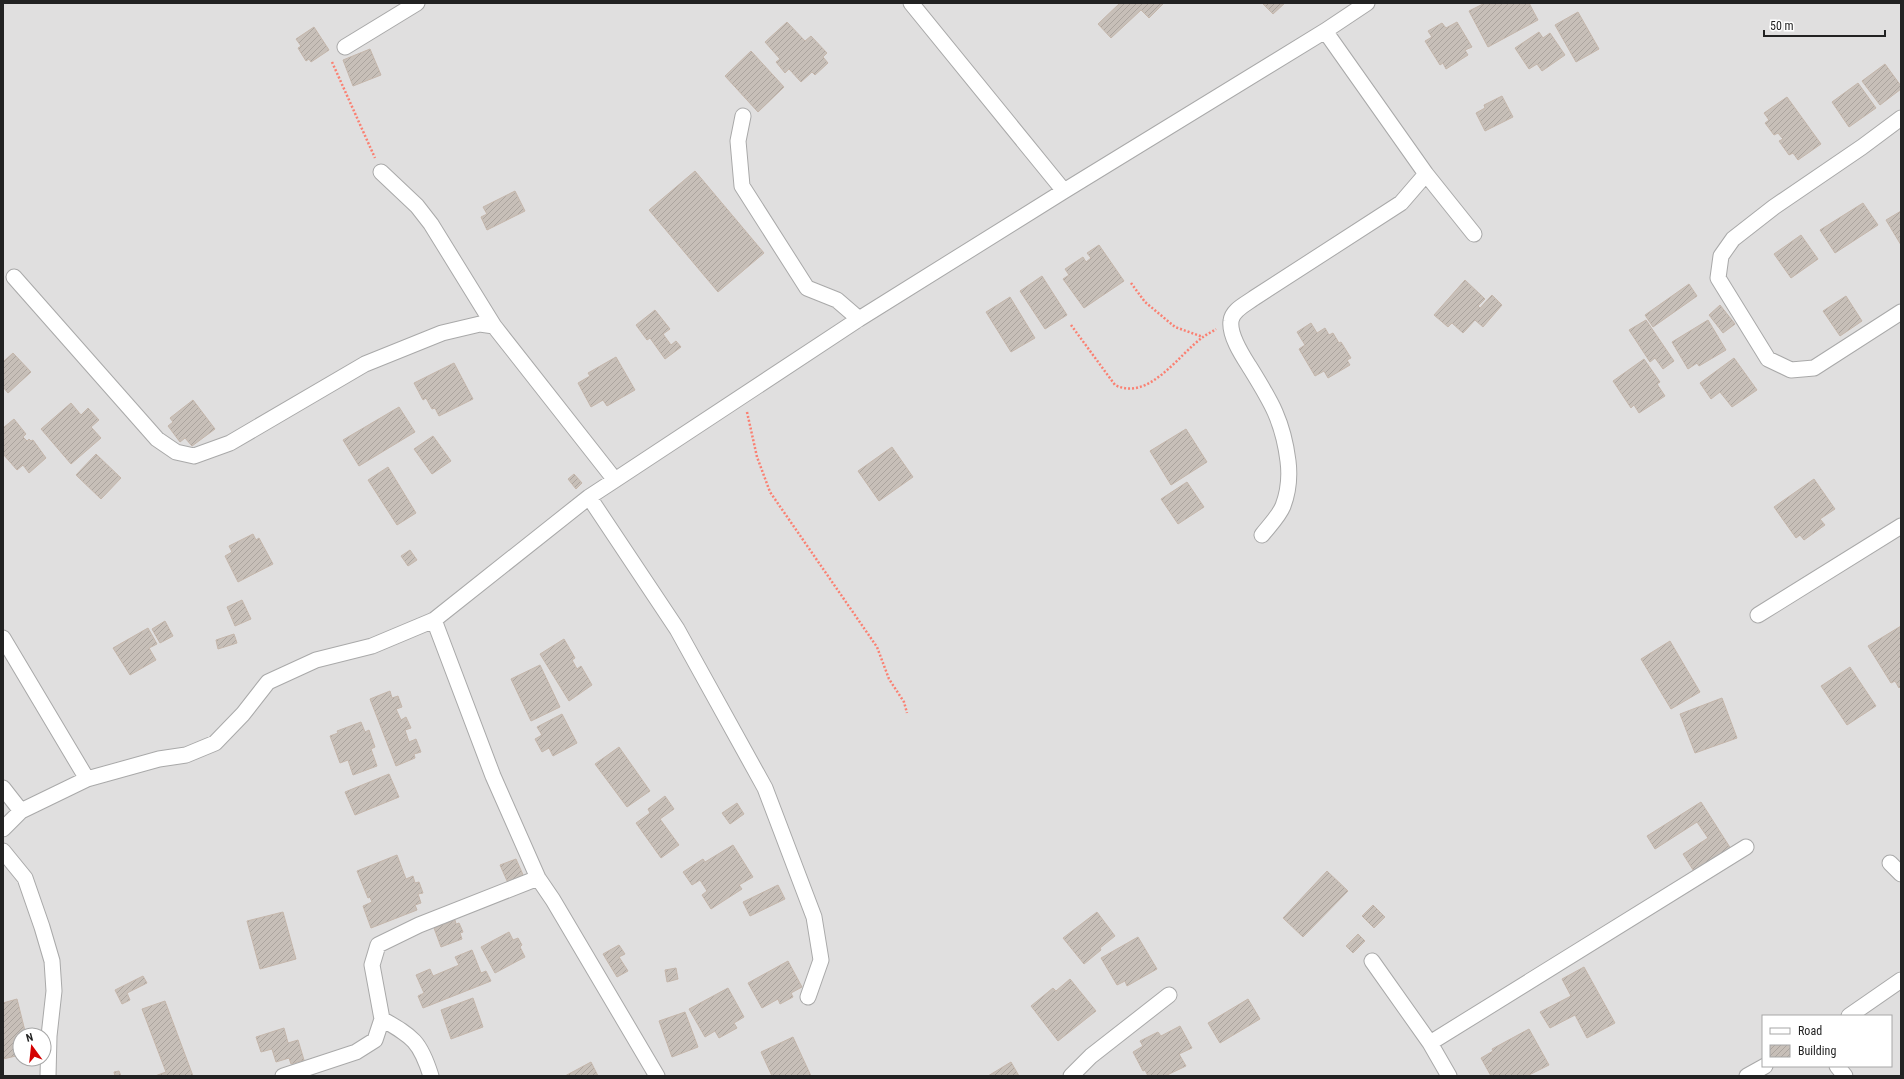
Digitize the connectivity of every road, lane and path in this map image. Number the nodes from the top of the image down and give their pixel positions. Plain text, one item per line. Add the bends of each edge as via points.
1 (417, 3) edge
2 (911, 3) edge
3 (1366, 3) edge
4 (1325, 31) junction
5 (345, 47) dead end
6 (332, 62) dead end
7 (743, 116) dead end
8 (1901, 118) edge
9 (381, 172) joint
10 (1426, 174) junction
11 (1064, 190) junction
12 (1474, 234) dead end
13 (14, 277) dead end
14 (1131, 284) dead end
15 (1901, 312) edge
16 (859, 319) junction
17 (1231, 321) junction
18 (1071, 325) dead end
19 (494, 326) junction
20 (1203, 336) junction
21 (743, 396) junction
22 (615, 480) junction
23 (589, 497) junction
24 (1901, 526) edge
25 (1262, 536) dead end
26 (1758, 615) dead end
27 (434, 620) junction
28 (3, 638) edge
29 (907, 713) dead end
30 (86, 779) junction
31 (3, 788) edge
32 (21, 810) junction
33 (3, 829) edge
34 (1746, 847) dead end
35 (3, 851) edge
36 (1890, 862) dead end
37 (1901, 874) edge
38 (538, 878) junction
39 (1372, 961) dead end
40 (1901, 980) edge
41 (1169, 995) dead end
42 (808, 997) dead end
43 (1850, 1015) edge
44 (382, 1019) junction
45 (1430, 1043) junction
46 (1763, 1067) edge
47 (1838, 1067) edge
48 (48, 1076) edge
49 (283, 1076) edge
50 (432, 1076) edge
51 (657, 1076) edge
52 (1071, 1076) edge
53 (1449, 1076) edge
54 (1747, 1076) edge
55 (1845, 1076) edge

1 - 5 street
2 - 11 street
3 - 4 street
4 - 10 street
4 - 11 street
6 - 9 path
7 - 16 street via 738,141 742,186 806,288 837,300
8 - 15 street via 1732,239 1721,256 1718,278 1768,359 1791,370 1814,368
9 - 19 street via 417,206 431,224
10 - 12 street
10 - 17 street via 1401,203 1236,310
11 - 16 street
13 - 19 street via 157,439 176,452 194,456 230,442 365,364 442,333 480,324
14 - 20 path via 1145,302 1175,327
16 - 21 street
17 - 20 path
17 - 25 street via 1234,338 1241,354 1271,400 1286,443 1290,481 1283,507
18 - 20 path via 1115,385 1124,389 1149,384
19 - 22 street
21 - 22 street
21 - 29 path via 757,457 770,492 877,648 889,679 904,702
22 - 23 street
23 - 27 street
23 - 42 street via 678,629 765,788 814,917 821,960
24 - 26 street
27 - 30 street via 372,646 316,660 268,682 215,743 186,754
27 - 38 street via 493,776
28 - 30 street
30 - 32 street
31 - 32 street
32 - 33 street
34 - 45 street
35 - 48 street via 25,878 52,961 54,991
36 - 37 street
38 - 44 street via 419,925 378,945 372,965
38 - 51 street
39 - 45 street
40 - 43 street
41 - 52 street via 1091,1056
44 - 49 street via 375,1040 356,1052
44 - 50 street via 411,1036 425,1056
45 - 53 street
46 - 54 street
47 - 55 street

